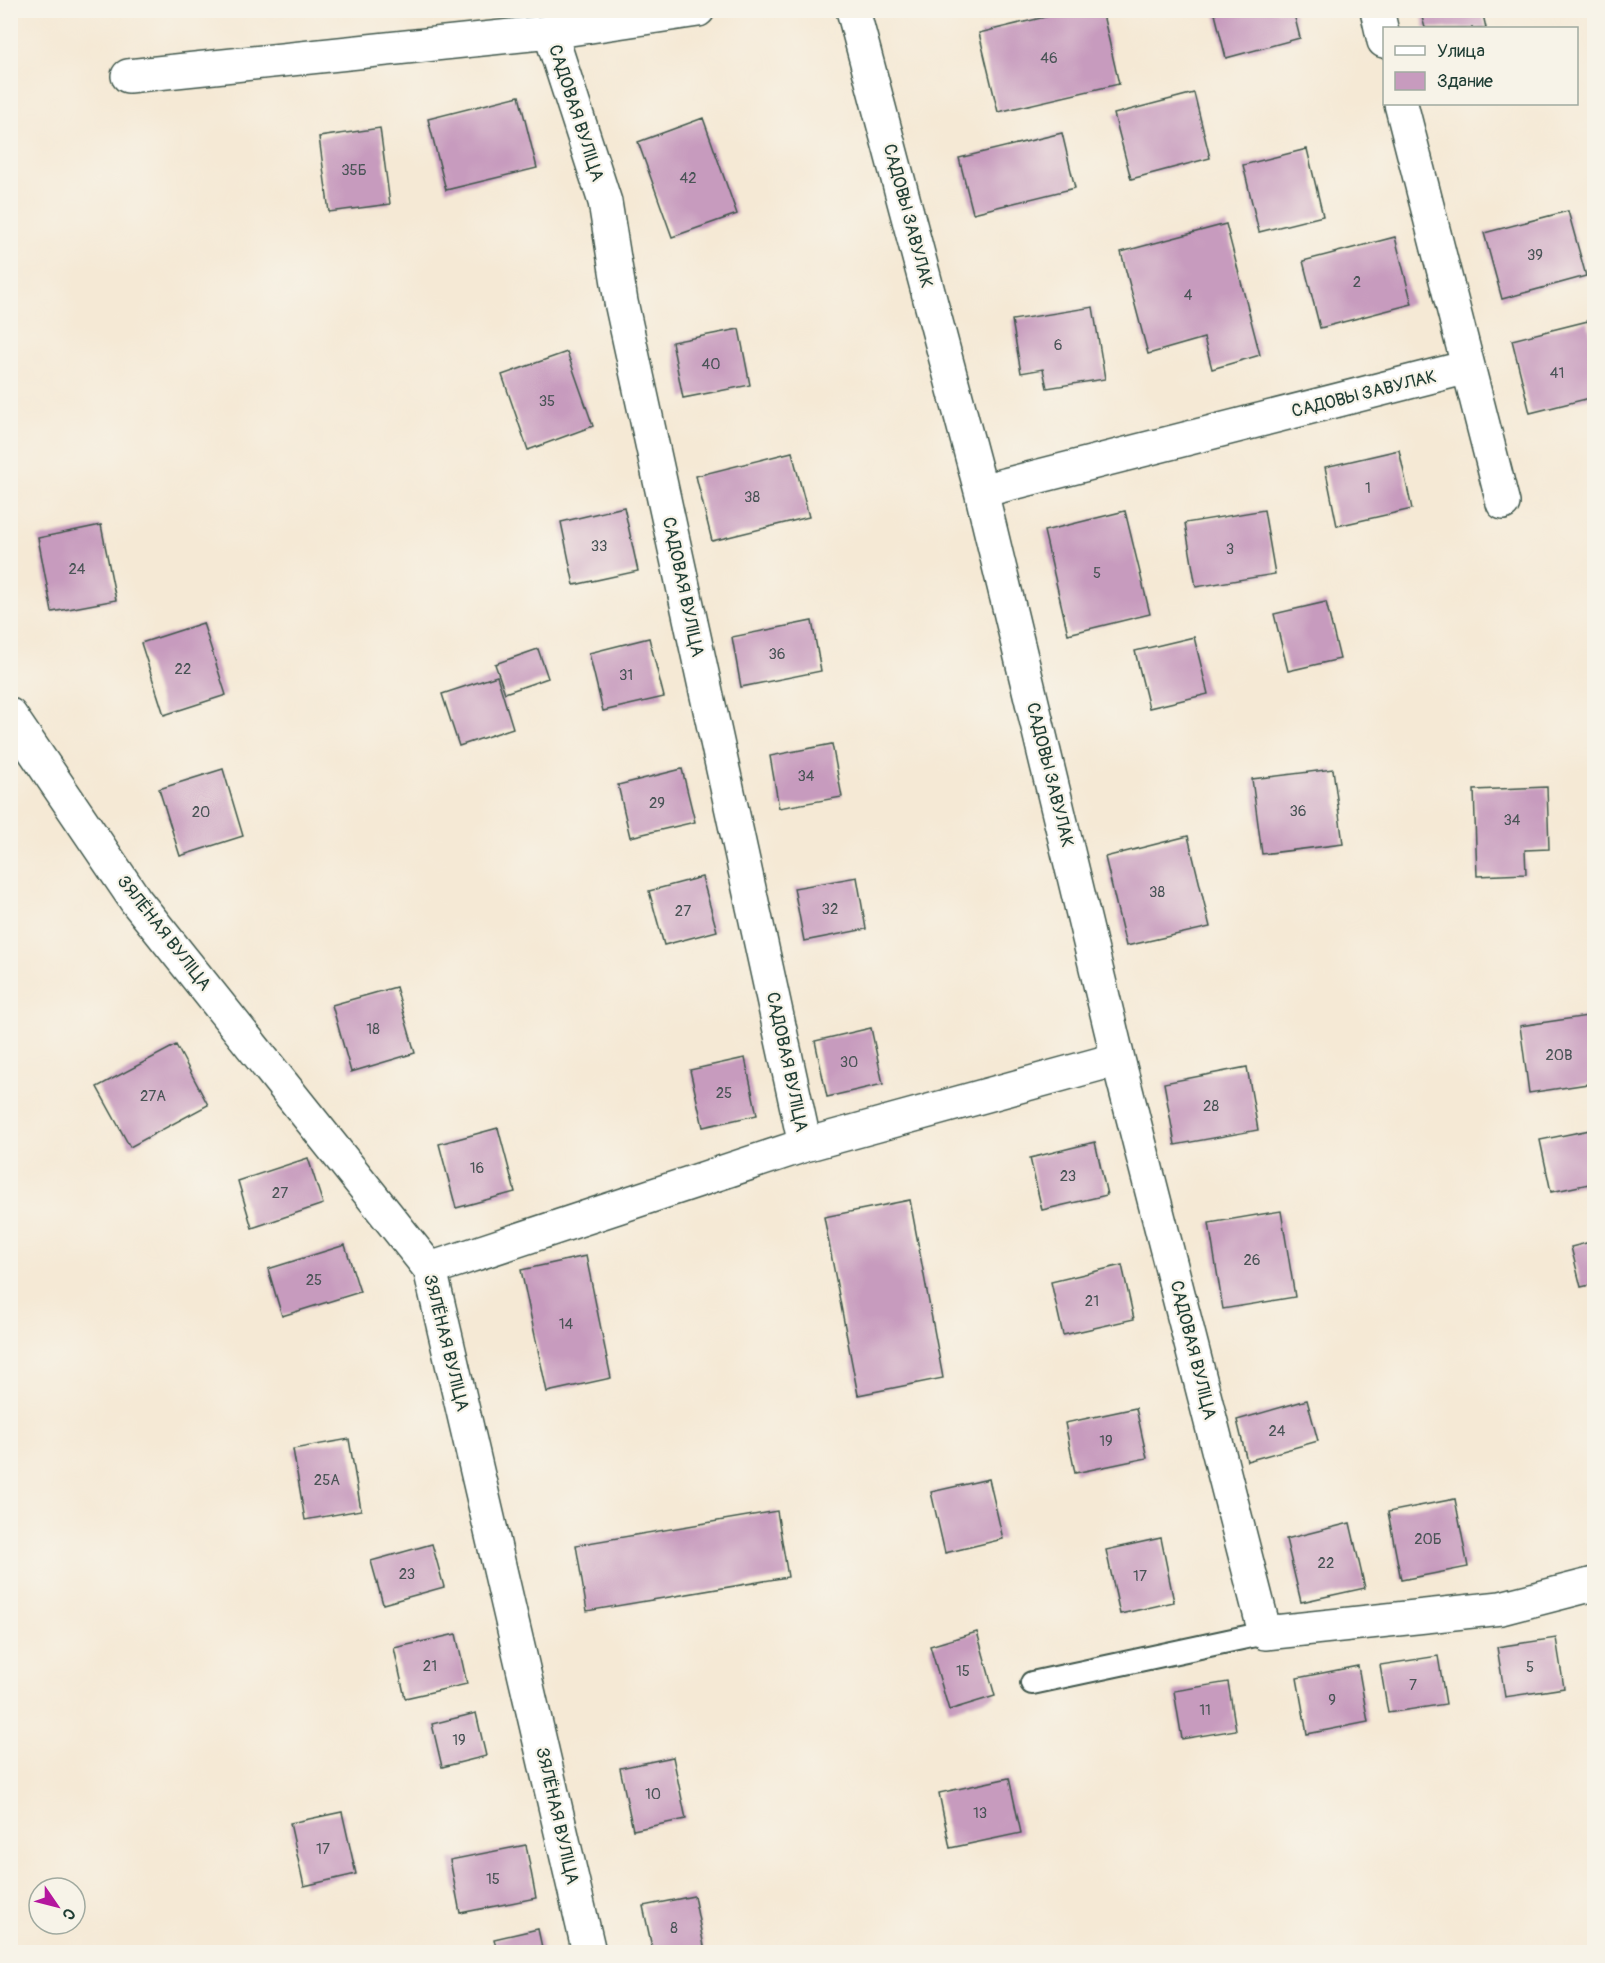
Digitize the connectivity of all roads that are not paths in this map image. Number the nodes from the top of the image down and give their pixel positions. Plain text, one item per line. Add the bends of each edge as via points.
1 (698, 10) edge
2 (853, 10) edge
3 (1377, 10) edge
4 (550, 33) junction
5 (1383, 37) edge
6 (128, 76) dead end
7 (1401, 105) edge
8 (1468, 368) junction
9 (981, 491) junction
10 (1503, 503) dead end
11 (10, 715) edge
12 (1118, 1059) junction
13 (805, 1145) junction
14 (430, 1269) junction
15 (1594, 1584) edge
16 (1265, 1633) junction
17 (1032, 1683) dead end
18 (588, 1953) edge

1 - 4 street
2 - 9 street, САДОВЫ ЗАВУЛАК
3 - 5 street
4 - 6 street
4 - 13 street, САДОВАЯ ВУЛІЦА via 605,202 621,302
7 - 8 street
8 - 9 street, САДОВЫ ЗАВУЛАК
8 - 10 street
9 - 12 street, САДОВЫ ЗАВУЛАК
11 - 14 street, ЗЯЛЁНАЯ ВУЛІЦА via 136,901
12 - 13 street, САДОВАЯ ВУЛІЦА
12 - 16 street, САДОВАЯ ВУЛІЦА
13 - 14 street, САДОВАЯ ВУЛІЦА
14 - 18 street, ЗЯЛЁНАЯ ВУЛІЦА
15 - 16 street via 1501,1608
16 - 17 lane

